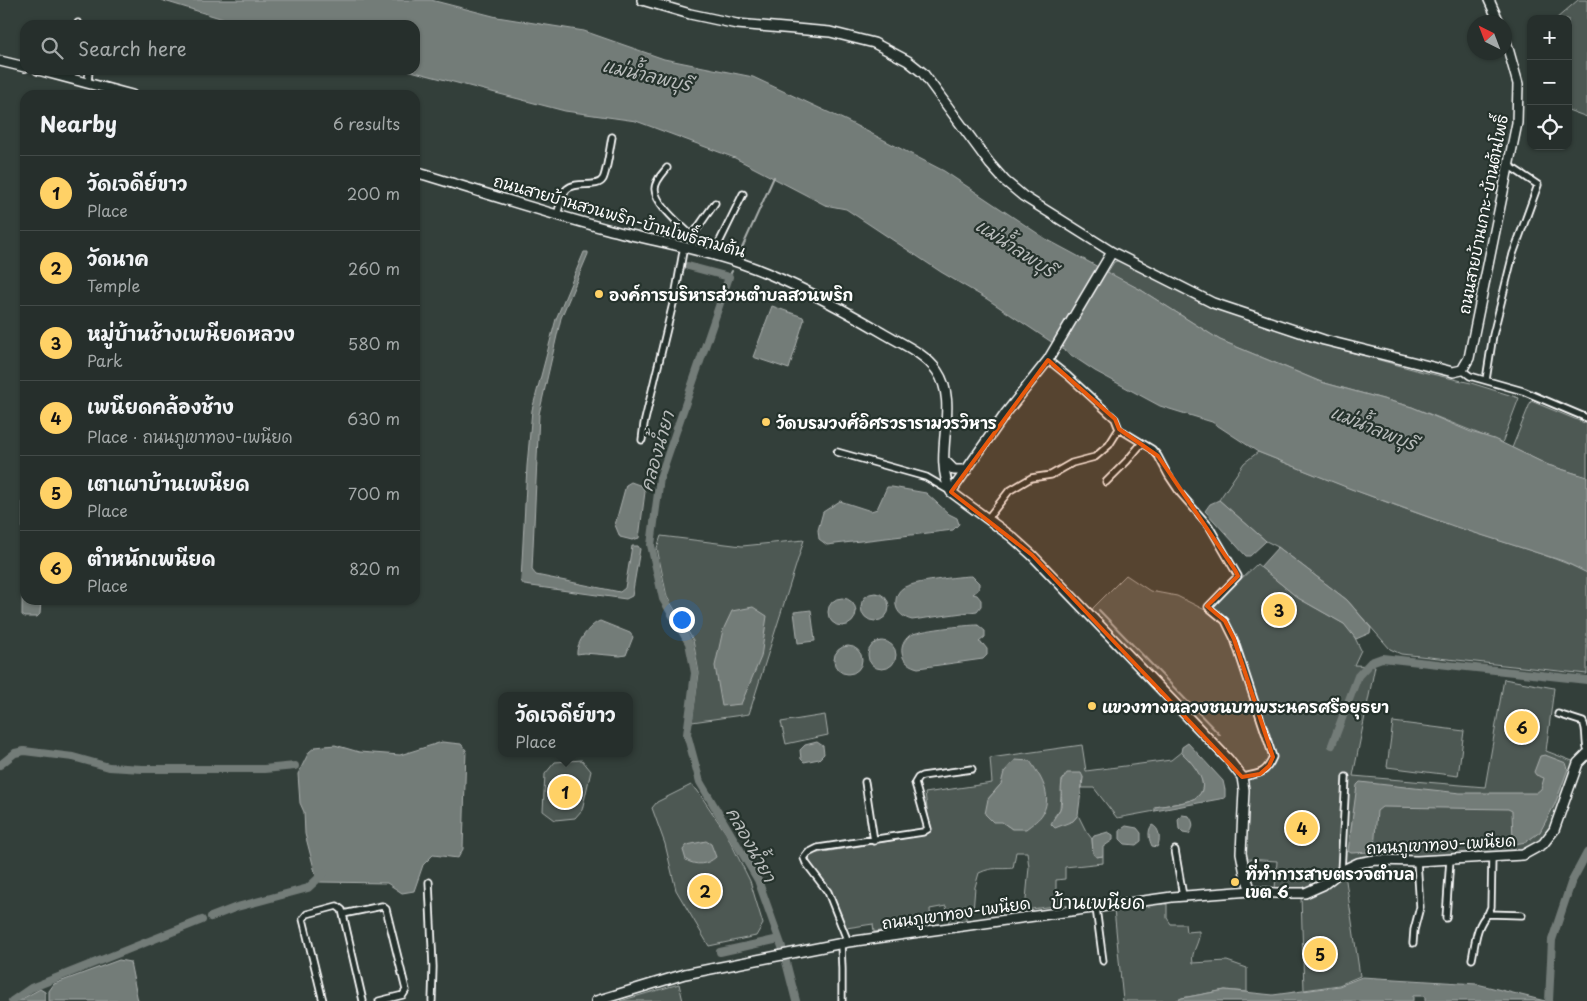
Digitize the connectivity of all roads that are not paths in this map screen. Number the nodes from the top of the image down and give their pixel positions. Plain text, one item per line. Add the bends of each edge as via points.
1 (642, 0) edge
2 (1489, 0) edge
3 (1496, 15) edge
4 (1511, 60) edge
5 (0, 61) edge
6 (20, 66) edge
7 (57, 75) edge
8 (89, 75) edge
9 (88, 83) junction
10 (114, 90) edge
11 (612, 137) dead end
12 (1508, 165) junction
13 (667, 168) dead end
14 (420, 173) edge
15 (743, 194) dead end
16 (716, 203) dead end
17 (557, 214) junction
18 (692, 236) junction
19 (684, 246) junction
20 (694, 249) junction
21 (1112, 252) junction
22 (713, 255) junction
23 (1050, 357) junction
24 (1462, 370) junction
25 (1486, 380) junction
26 (1587, 418) edge
27 (1119, 429) junction
28 (642, 440) dead end
29 (1142, 443) junction
30 (837, 452) dead end
31 (944, 460) junction
32 (966, 470) junction
33 (1106, 482) dead end
34 (951, 492) junction
35 (988, 518) junction
36 (1558, 714) dead end
37 (1587, 748) edge
38 (1587, 754) edge
39 (972, 769) dead end
40 (1242, 777) junction
41 (1346, 777) dead end
42 (865, 782) dead end
43 (874, 840) junction
44 (1174, 850) dead end
45 (1492, 857) junction
46 (1450, 859) junction
47 (1417, 861) junction
48 (1341, 871) junction
49 (428, 882) dead end
50 (1251, 891) junction
51 (1183, 896) junction
52 (1096, 908) junction
53 (343, 914) junction
54 (1488, 914) junction
55 (1522, 915) dead end
56 (1446, 918) dead end
57 (844, 943) junction
58 (1413, 943) dead end
59 (1472, 959) dead end
60 (1103, 961) dead end
61 (322, 1001) edge
62 (364, 1001) edge
63 (379, 1001) edge
64 (432, 1001) edge
65 (596, 1001) edge
66 (842, 1001) edge

1 - 21 street via 737,24 830,32 874,43 893,52 923,72 1005,181 1023,196
2 - 3 street
4 - 12 street, ถนนสายบ้านเกาะ-บ้านต้นโพธิ์ via 1519,101
5 - 6 street
7 - 9 street
8 - 9 street
9 - 10 street
11 - 17 street via 603,178 597,184 576,184 568,188
12 - 24 street, ถนนสายบ้านเกาะ-บ้านต้นโพธิ์ via 1469,358
12 - 25 street via 1538,185 1513,254 1493,335
13 - 18 street via 656,183 657,198
14 - 17 street, ถนนสายบ้านสวนพริก-บ้านโพธิ์สามต้น
15 - 22 street
16 - 18 street
17 - 19 street, ถนนสายบ้านสวนพริก-บ้านโพธิ์สามต้น via 608,230
18 - 20 street
19 - 20 street, ถนนสายบ้านสวนพริก-บ้านโพธิ์สามต้น
19 - 28 street
20 - 22 street, ถนนสายบ้านสวนพริก-บ้านโพธิ์สามต้น
21 - 23 street
21 - 24 street via 1213,303 1324,340 1453,372
22 - 31 street, ถนนสายบ้านสวนพริก-บ้านโพธิ์สามต้น via 743,264 816,296 920,354 936,369 945,388
23 - 27 street via 1115,419
23 - 32 street
24 - 25 street
25 - 26 street via 1522,390
27 - 29 street
27 - 35 street via 1109,445 1095,457 1072,463 1051,475 1031,478 1009,491
29 - 33 street
29 - 40 street via 1158,456 1180,493 1209,526 1238,576 1208,607 1225,621 1234,639 1273,758 1260,774
30 - 34 street via 926,477
31 - 32 street via 954,470
31 - 34 street, ถนนสายบ้านสวนพริก-บ้านโพธิ์สามต้น
32 - 34 street
34 - 35 street
35 - 40 street via 1032,555
36 - 37 street via 1583,722 1587,730
38 - 45 street, ถนนภูเขาทอง-เพนียด via 1578,763 1559,819 1548,839 1523,855
39 - 43 street via 918,778 916,783 928,829
40 - 50 street via 1241,853
41 - 48 street
42 - 43 street
43 - 57 street via 818,848 804,858 828,892
44 - 51 street
45 - 46 street, ถนนภูเขาทอง-เพนียด
45 - 54 street
46 - 47 street, ถนนภูเขาทอง-เพนียด
46 - 56 street
47 - 48 street, ถนนภูเขาทอง-เพนียด via 1375,860
47 - 58 street via 1420,907
48 - 50 street, ถนนภูเขาทอง-เพนียด via 1306,893
49 - 64 street
50 - 51 street, ถนนภูเขาทอง-เพนียด
51 - 52 street, ถนนภูเขาทอง-เพนียด
52 - 57 street, ถนนภูเขาทอง-เพนียด
52 - 60 street
53 - 61 street via 337,906 307,914 303,919
53 - 62 street
53 - 63 street via 382,906 386,909 406,990 403,995
54 - 55 street
54 - 59 street via 1482,921
57 - 65 street, ถนนภูเขาทอง-เพนียด via 685,974
57 - 66 street

